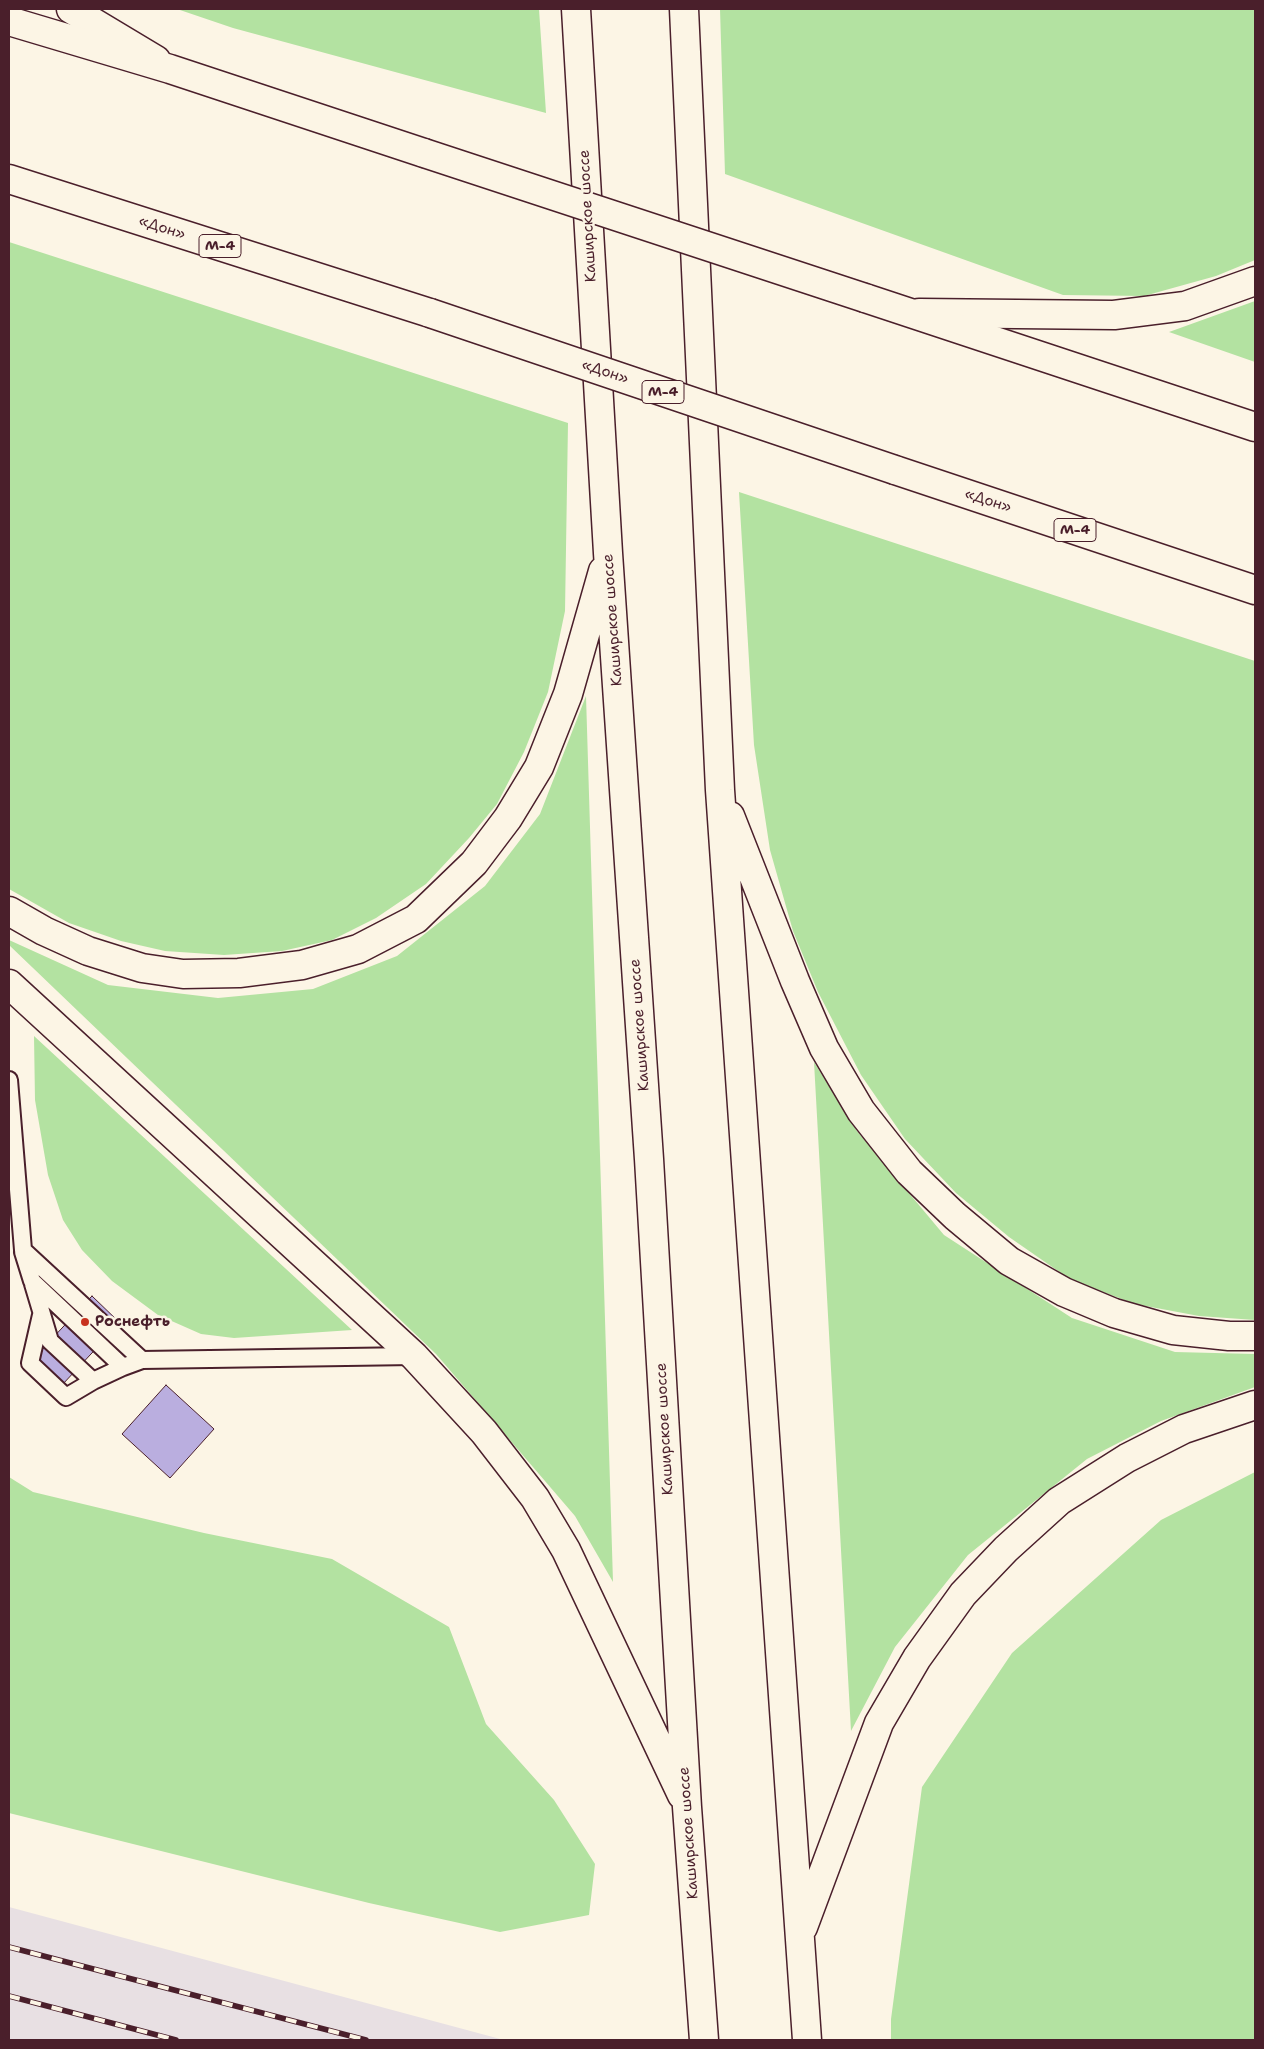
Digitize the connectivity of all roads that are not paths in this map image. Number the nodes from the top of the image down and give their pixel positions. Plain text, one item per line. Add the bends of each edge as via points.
1 (71, 9) edge
2 (576, 9) edge
3 (684, 9) edge
4 (9, 20) edge
5 (170, 69) junction
6 (9, 179) edge
7 (1255, 281) edge
8 (909, 313) junction
9 (1255, 427) edge
10 (608, 553) junction
11 (1255, 590) edge
12 (720, 790) junction
13 (9, 911) edge
14 (9, 984) edge
15 (9, 1080) edge
16 (23, 1250) junction
17 (32, 1281) junction
18 (42, 1313) junction
19 (1255, 1336) edge
20 (414, 1356) junction
21 (142, 1360) junction
22 (124, 1367) junction
23 (93, 1381) junction
24 (1255, 1405) edge
25 (687, 1808) junction
26 (800, 1936) junction
27 (704, 2040) edge
28 (807, 2040) edge

1 - 5 main road
2 - 10 main road, Каширское шоссе
3 - 12 main road
4 - 5 main road
5 - 8 main road, bridge
6 - 11 main road, «Дон» / М-4, bridge via 430,313
7 - 8 main road via 1185,306 1114,315
8 - 9 main road
10 - 13 main road via 568,694 539,767 508,818 474,863 416,919 358,949 302,965 239,973 183,974 142,968 88,951
10 - 25 main road, Каширское шоссе via 649,1159
12 - 19 main road via 824,1048 862,1111 909,1172 1009,1261 1064,1292 1114,1313 1173,1330
12 - 26 main road
14 - 20 main road
15 - 16 lane
16 - 17 lane
16 - 21 lane
17 - 18 lane
17 - 22 lane
18 - 23 lane via 50,1341
18 - 23 lane via 30,1363 66,1397
20 - 21 lane
20 - 25 main road via 484,1432 535,1498 566,1550
21 - 22 lane
22 - 23 lane
24 - 26 main road via 1184,1428 1127,1458 1059,1501 963,1594 917,1658 879,1723
25 - 27 main road, Каширское шоссе
26 - 28 main road

